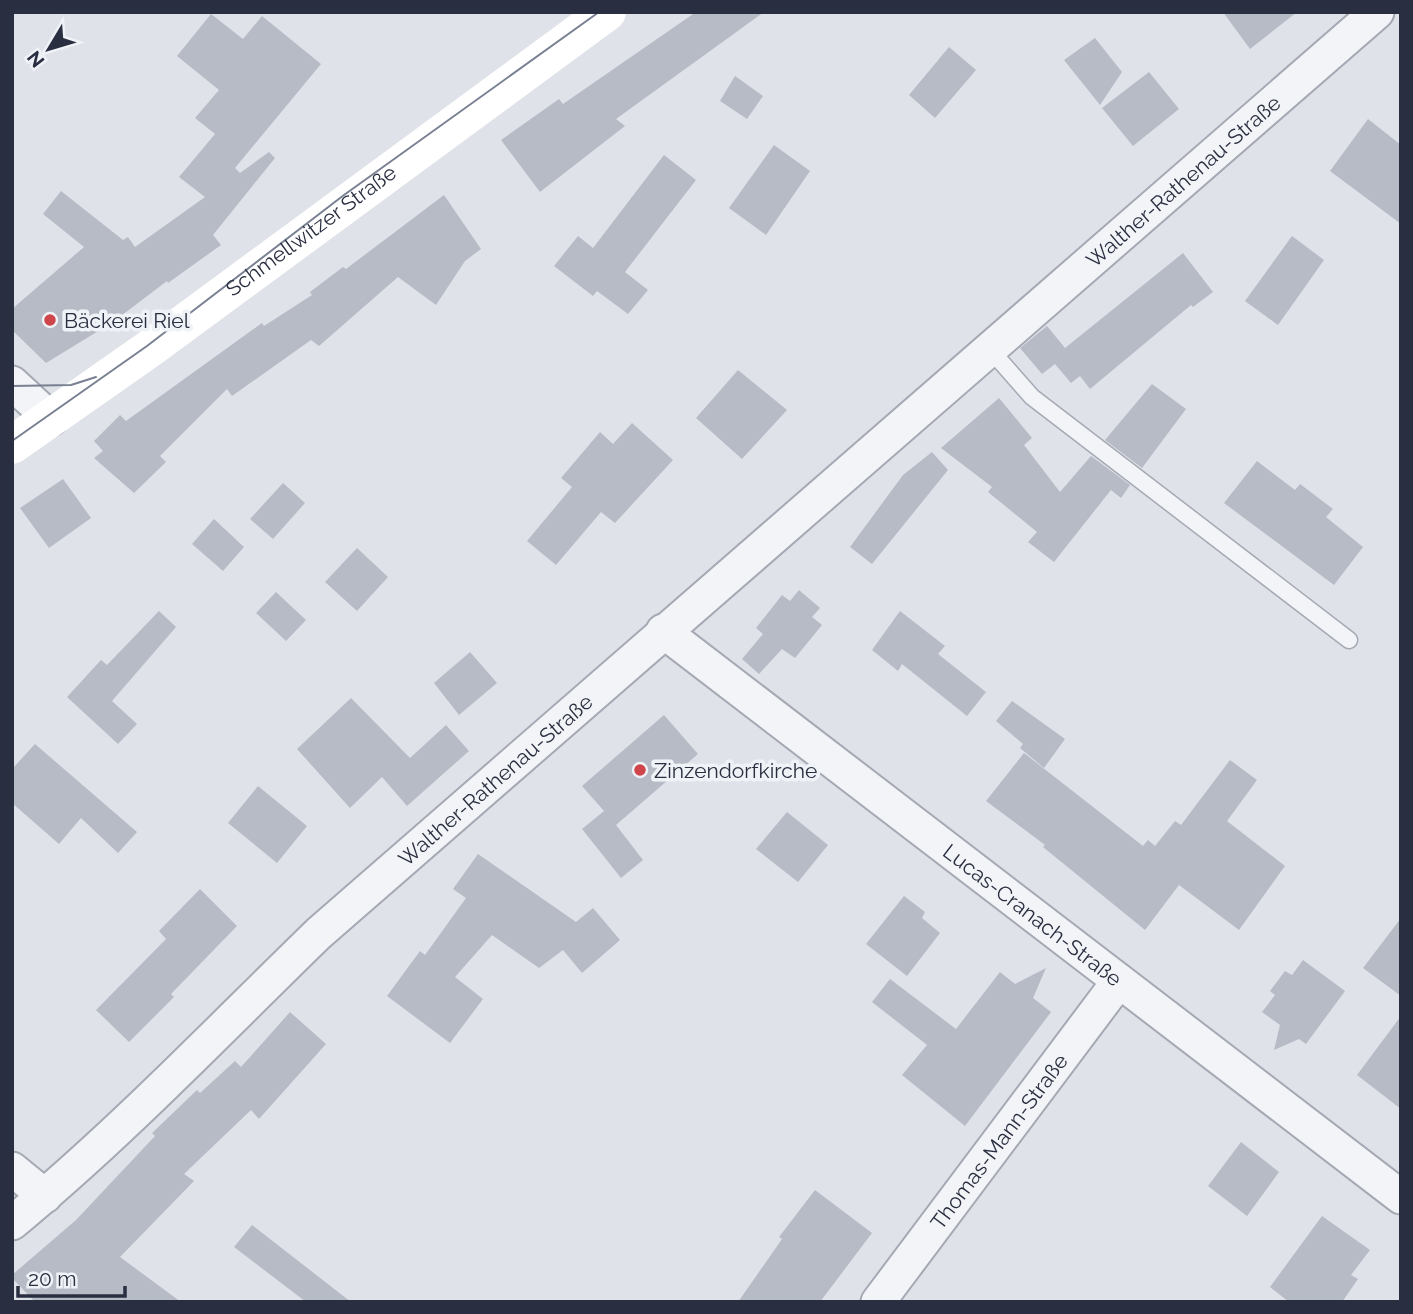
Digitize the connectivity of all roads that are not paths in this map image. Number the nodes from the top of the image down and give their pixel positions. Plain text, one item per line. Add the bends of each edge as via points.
1 (607, 12) edge
2 (1377, 12) edge
3 (985, 342) junction
4 (12, 383) edge
5 (51, 419) junction
6 (12, 445) edge
7 (663, 631) junction
8 (1349, 640) dead end
9 (1119, 981) junction
10 (12, 1169) edge
11 (45, 1196) junction
12 (1401, 1197) edge
13 (12, 1223) edge
14 (878, 1302) edge

1 - 5 street, Schmellwitzer Straße
2 - 3 street, Walther-Rathenau-Straße
3 - 7 street, Walther-Rathenau-Straße
3 - 8 lane via 1032,397
4 - 5 street
5 - 6 street, Schmellwitzer Straße
7 - 9 street, Lucas-Cranach-Straße
7 - 11 street, Walther-Rathenau-Straße via 319,933
9 - 12 street, Lucas-Cranach-Straße
9 - 14 street, Thomas-Mann-Straße
10 - 11 street
11 - 13 street, Walther-Rathenau-Straße

